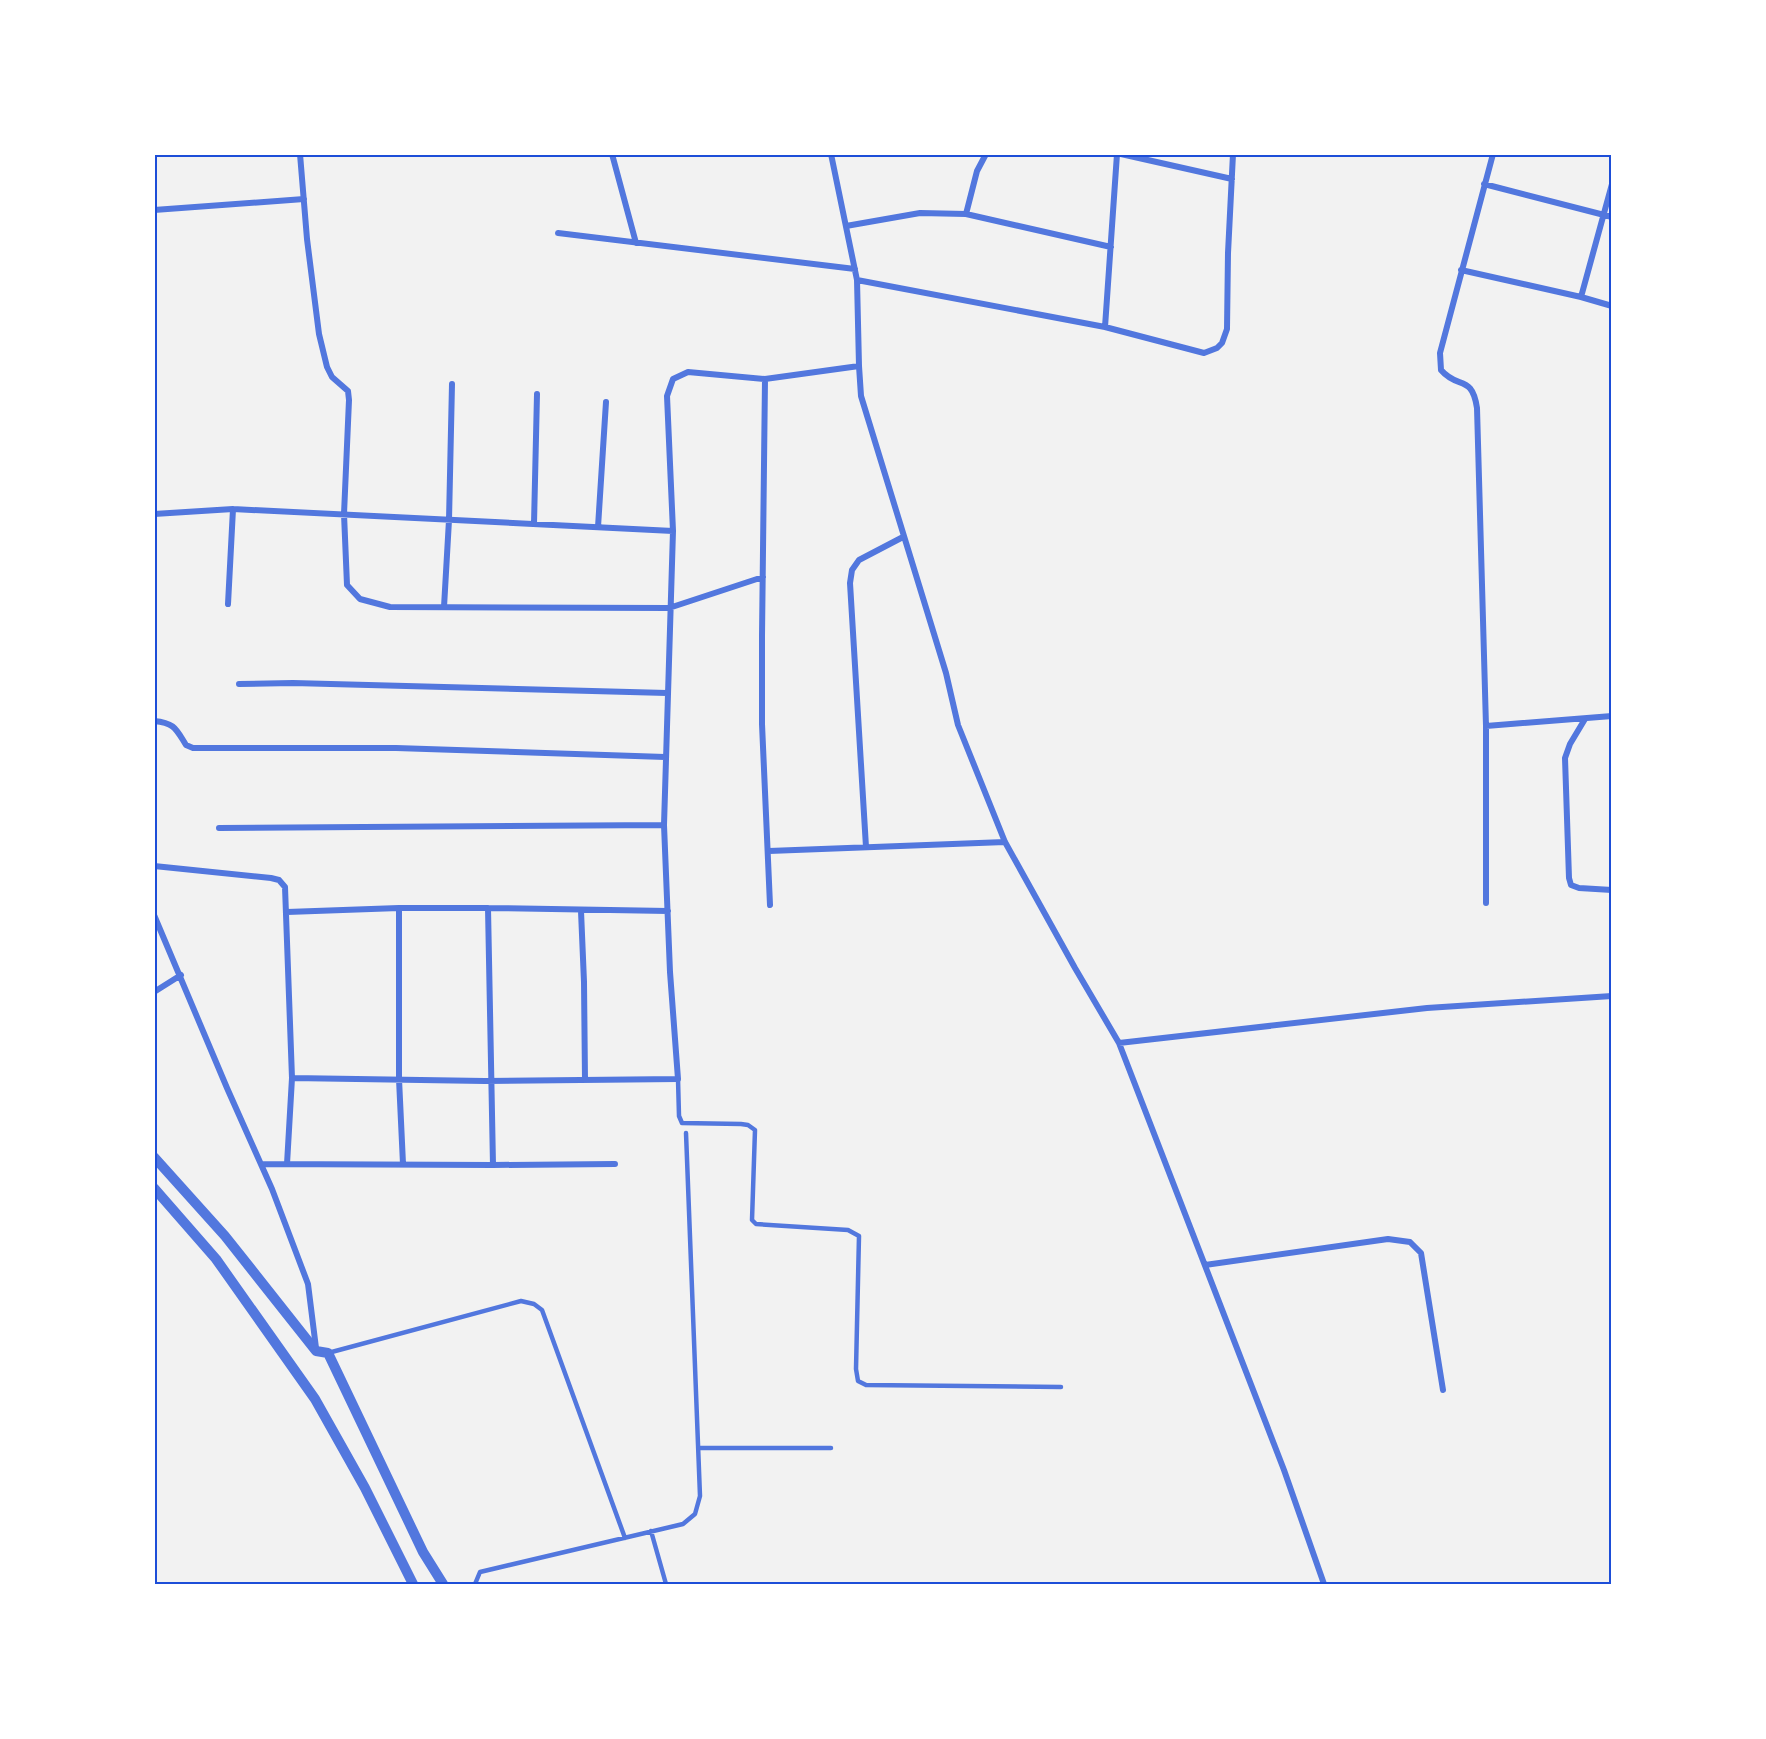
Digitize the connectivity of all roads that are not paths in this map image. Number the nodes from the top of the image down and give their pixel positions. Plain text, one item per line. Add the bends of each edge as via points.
1 (300, 154) edge
2 (612, 154) edge
3 (831, 154) edge
4 (986, 154) edge
5 (1119, 154) edge
6 (1233, 154) edge
7 (1492, 154) edge
8 (1232, 179) junction
9 (1484, 184) junction
10 (1611, 184) edge
11 (304, 199) junction
12 (154, 210) edge
13 (966, 214) junction
14 (1603, 214) junction
15 (1611, 217) edge
16 (846, 226) junction
17 (558, 233) dead end
18 (636, 243) junction
19 (1111, 247) junction
20 (855, 269) junction
21 (1461, 270) junction
22 (857, 280) junction
23 (1581, 297) junction
24 (1611, 306) edge
25 (1105, 327) junction
26 (858, 366) junction
27 (765, 379) junction
28 (452, 384) dead end
29 (537, 394) dead end
30 (606, 402) dead end
31 (233, 509) junction
32 (154, 514) edge
33 (345, 514) junction
34 (449, 520) junction
35 (534, 524) junction
36 (598, 527) junction
37 (673, 531) junction
38 (903, 537) junction
39 (763, 577) junction
40 (228, 604) dead end
41 (444, 607) junction
42 (669, 608) junction
43 (239, 684) dead end
44 (667, 693) junction
45 (1611, 716) edge
46 (1585, 718) junction
47 (154, 721) edge
48 (1486, 726) junction
49 (665, 757) junction
50 (664, 825) junction
51 (219, 828) dead end
52 (1005, 842) junction
53 (866, 847) junction
54 (769, 851) junction
55 (154, 866) edge
56 (1611, 890) edge
57 (1486, 903) dead end
58 (770, 905) dead end
59 (399, 908) junction
60 (488, 908) junction
61 (581, 911) junction
62 (668, 911) junction
63 (287, 912) junction
64 (154, 915) edge
65 (181, 975) junction
66 (154, 992) edge
67 (1611, 996) edge
68 (1119, 1043) junction
69 (292, 1078) junction
70 (399, 1079) junction
71 (678, 1079) junction
72 (585, 1080) junction
73 (491, 1081) junction
74 (686, 1133) dead end
75 (154, 1157) edge
76 (261, 1164) junction
77 (287, 1164) junction
78 (403, 1164) junction
79 (615, 1164) dead end
80 (493, 1165) junction
81 (154, 1188) edge
82 (1205, 1265) junction
83 (322, 1352) junction
84 (1061, 1387) dead end
85 (1443, 1390) dead end
86 (699, 1448) junction
87 (831, 1448) dead end
88 (651, 1531) junction
89 (625, 1538) junction
90 (413, 1584) edge
91 (443, 1584) edge
92 (475, 1584) edge
93 (666, 1584) edge
94 (1323, 1584) edge

1 - 11 street
2 - 18 street
3 - 16 street
4 - 13 street via 976,171
5 - 8 street
5 - 19 street
6 - 8 street
7 - 9 street
8 - 25 street via 1227,329 1222,343 1204,353
9 - 14 street
9 - 21 street
10 - 14 street
11 - 12 street
11 - 33 street via 319,334 327,367 348,391 350,400
13 - 16 street via 920,213
13 - 19 street
14 - 15 street
14 - 23 street
16 - 20 street
17 - 18 street
18 - 20 street
19 - 25 street
20 - 22 street
21 - 23 street
21 - 48 street via 1440,353 1441,370 1469,386 1477,408
22 - 25 street
22 - 26 street
23 - 24 street
26 - 27 street
26 - 38 street via 861,396
27 - 37 street via 688,372 673,379 668,396
27 - 39 street
28 - 34 street
29 - 35 street
30 - 36 street
31 - 32 street
31 - 33 street
31 - 40 street
33 - 34 street
33 - 41 street via 347,585 360,599 390,607
34 - 35 street
34 - 41 street
35 - 36 street
36 - 37 street
37 - 42 street
38 - 52 street via 946,673 958,725
38 - 53 street via 859,560 850,583
39 - 42 street
39 - 54 street via 762,724
41 - 42 street
42 - 44 street
43 - 44 street
44 - 49 street
45 - 46 street
46 - 48 street
46 - 56 street via 1565,758 1569,878 1571,885 1579,888
47 - 49 street via 176,728 186,746 193,748 396,748
48 - 57 street
49 - 50 street
50 - 51 street
50 - 62 street
52 - 53 street
52 - 68 street
53 - 54 street
54 - 58 street
55 - 63 street via 279,880 285,887
59 - 60 street
59 - 63 street
59 - 70 street
60 - 61 street
60 - 73 street
61 - 62 street
61 - 72 street
62 - 71 street
63 - 69 street
64 - 65 street
65 - 66 street
65 - 76 street
67 - 68 street via 1427,1008
68 - 82 street
69 - 70 street
69 - 77 street
70 - 73 street
70 - 78 street
71 - 72 street
71 - 84 lane via 682,1123 748,1125 755,1130 752,1220 756,1224 848,1230 859,1236 858,1381 866,1385
72 - 73 street
73 - 80 street
74 - 86 lane
75 - 83 street
76 - 77 street
76 - 83 street via 308,1284
77 - 78 street
78 - 80 street
79 - 80 street
81 - 90 street via 216,1259 315,1399
82 - 85 street via 1388,1239 1410,1242 1421,1252
82 - 94 street
83 - 89 lane via 522,1301 534,1304 542,1310
83 - 91 street
86 - 87 lane
86 - 88 lane via 700,1496 695,1514 683,1524
88 - 89 lane
88 - 93 lane
89 - 92 lane via 480,1572

